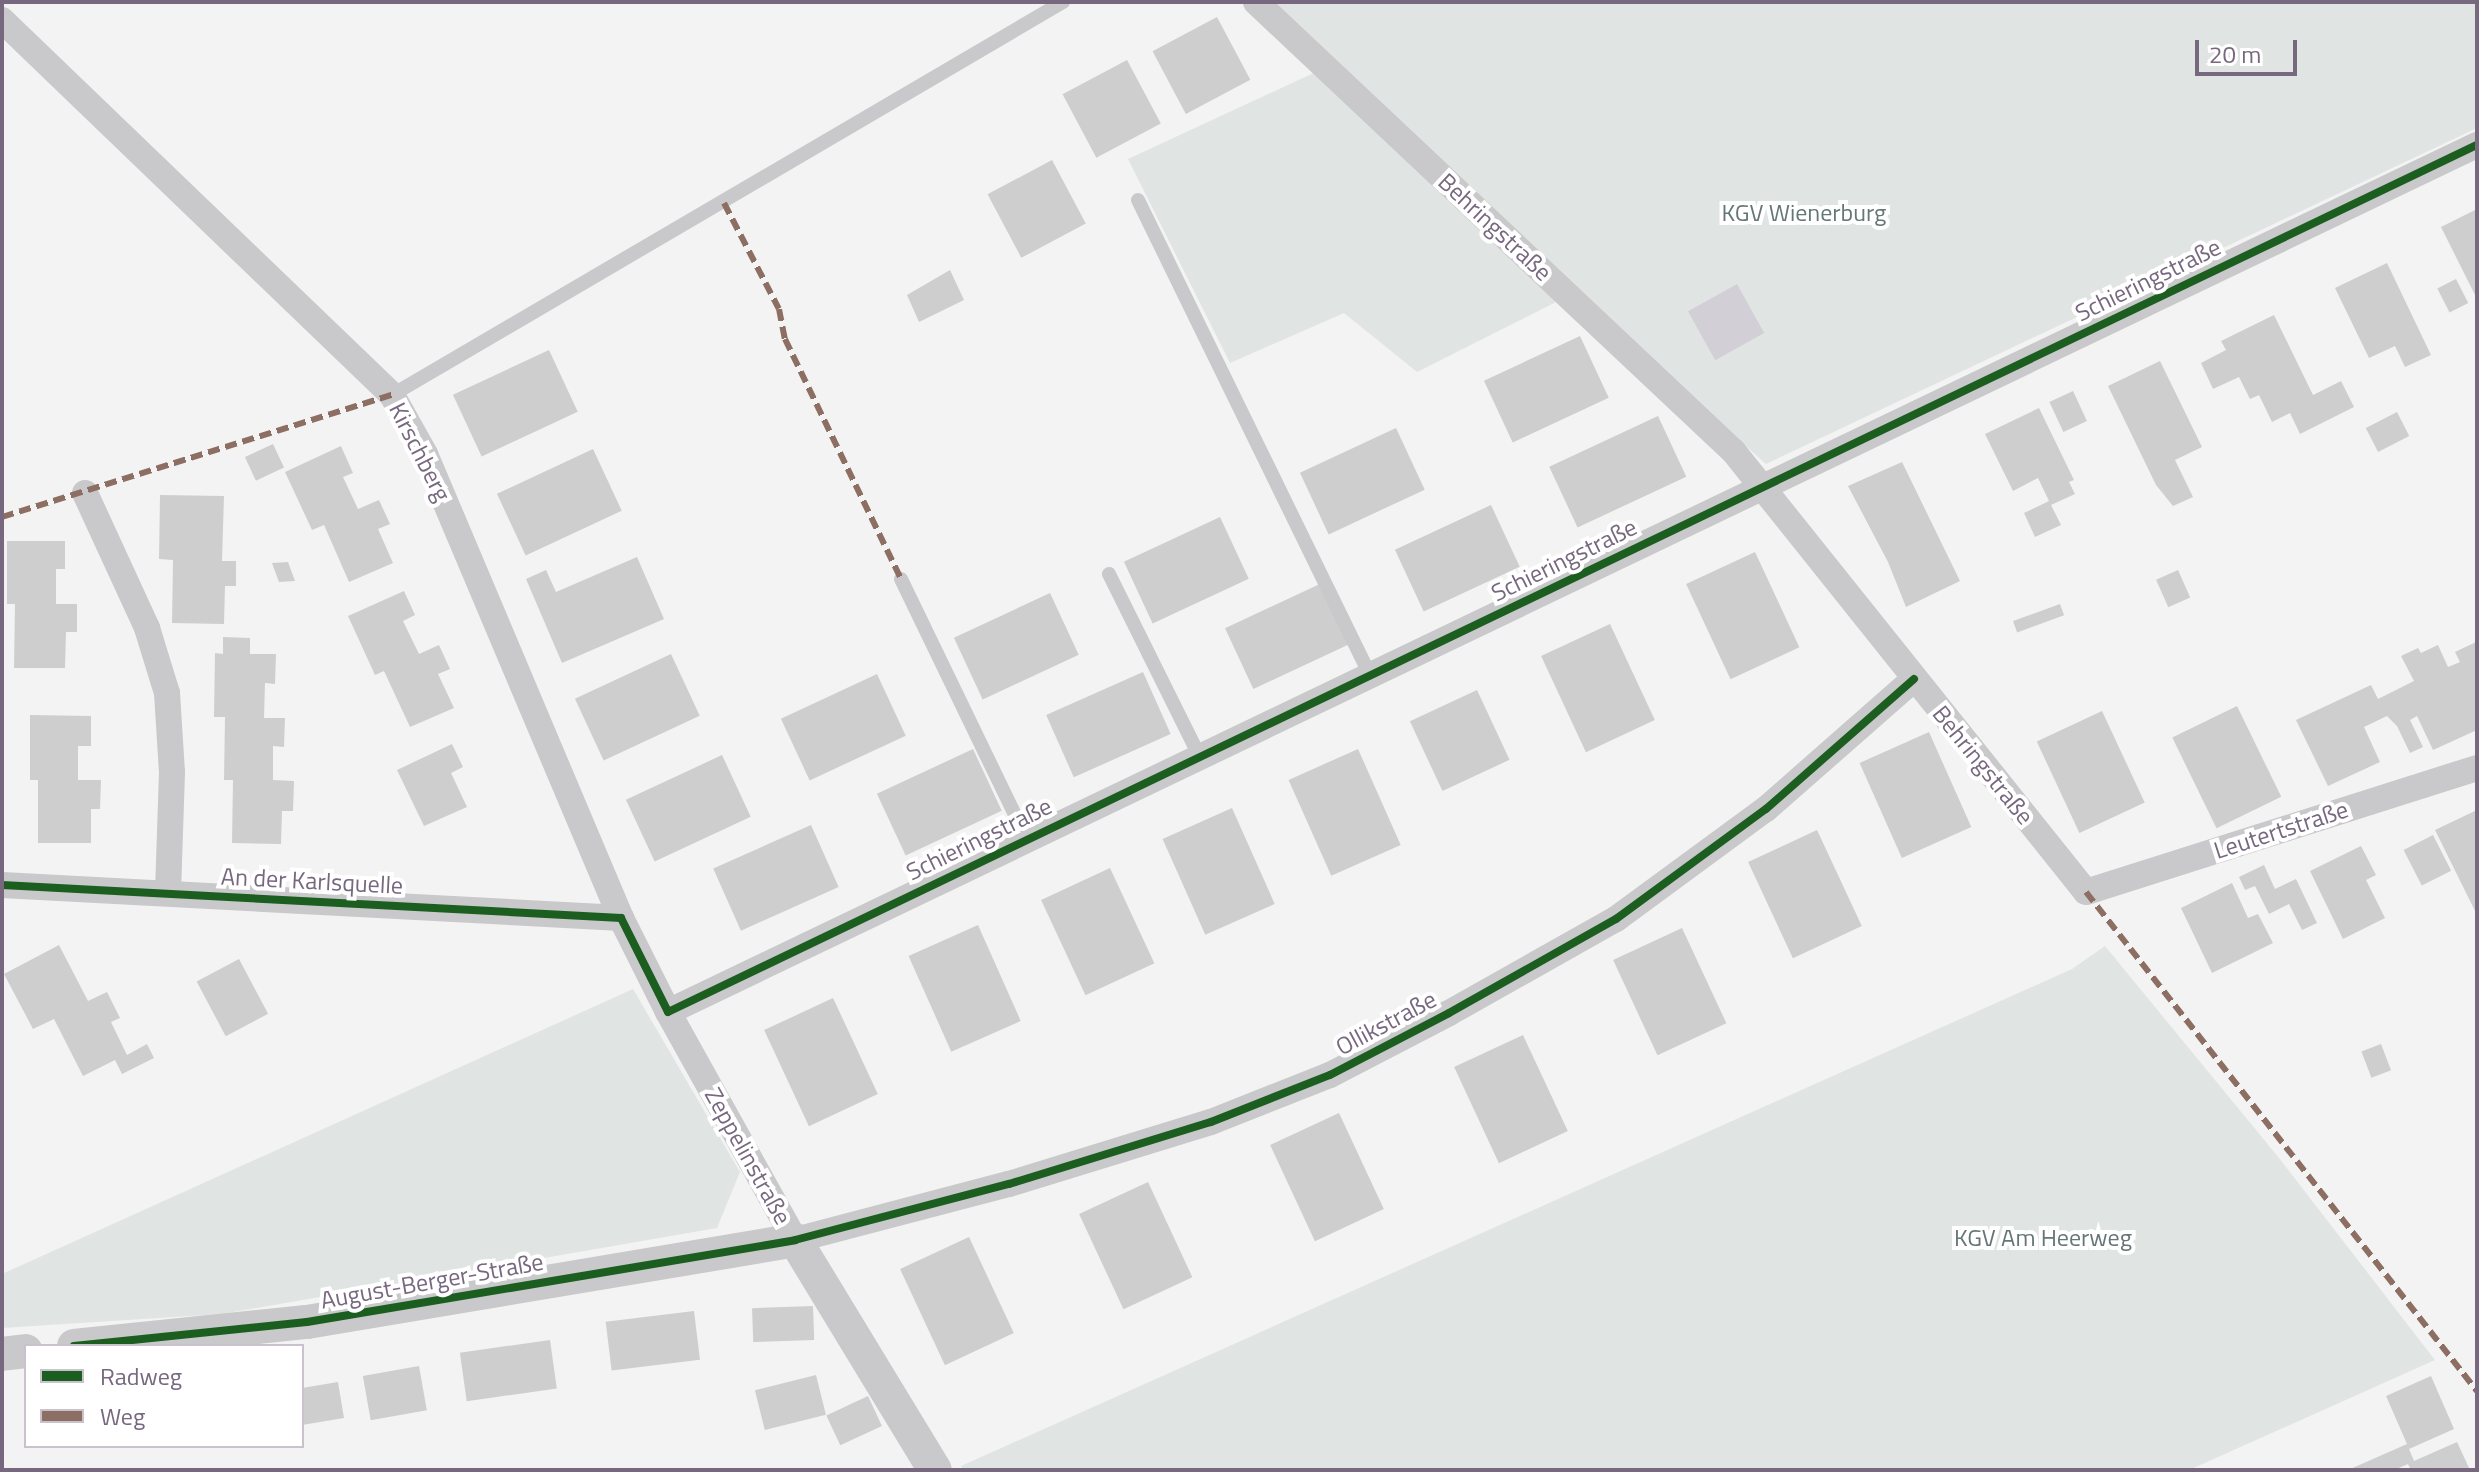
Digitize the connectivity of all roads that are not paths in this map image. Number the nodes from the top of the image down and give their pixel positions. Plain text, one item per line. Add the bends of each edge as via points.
1 (1063, 2) edge
2 (1256, 2) edge
3 (2, 20) edge
4 (2477, 145) edge
5 (1138, 200) dead end
6 (392, 395) junction
7 (1762, 488) junction
8 (85, 493) dead end
9 (1109, 574) dead end
10 (901, 579) dead end
11 (1370, 675) junction
12 (1914, 679) junction
13 (1199, 755) junction
14 (2477, 768) edge
15 (1026, 838) junction
16 (2, 885) edge
17 (2086, 892) joint
18 (168, 893) junction
19 (621, 918) junction
20 (668, 1012) junction
21 (795, 1240) junction
22 (93, 1344) edge
23 (24, 1351) edge
24 (2, 1354) edge
25 (935, 1470) edge

1 - 6 lane
2 - 7 street, Behringstraße via 1734,452
3 - 6 street, Kirschberg
4 - 7 street, Schieringstraße
5 - 11 lane
6 - 19 street, Kirschberg via 425,454
7 - 11 street, Schieringstraße
7 - 12 street, Behringstraße
8 - 18 street via 147,628 167,693 172,772
9 - 13 lane
10 - 15 lane
11 - 13 street, Schieringstraße
12 - 17 street, Behringstraße
12 - 21 street, Ollikstraße via 1766,809 1616,919 1330,1075 1211,1122 1009,1184
13 - 15 street, Schieringstraße
14 - 17 street, Leutertstraße
15 - 20 street, Schieringstraße
16 - 18 street, An der Karlsquelle
18 - 19 street, An der Karlsquelle
19 - 20 street, Zeppelinstraße
20 - 21 street, Zeppelinstraße
21 - 22 street, August-Berger-Straße via 307,1322
21 - 25 street, Zeppelinstraße
23 - 24 street

